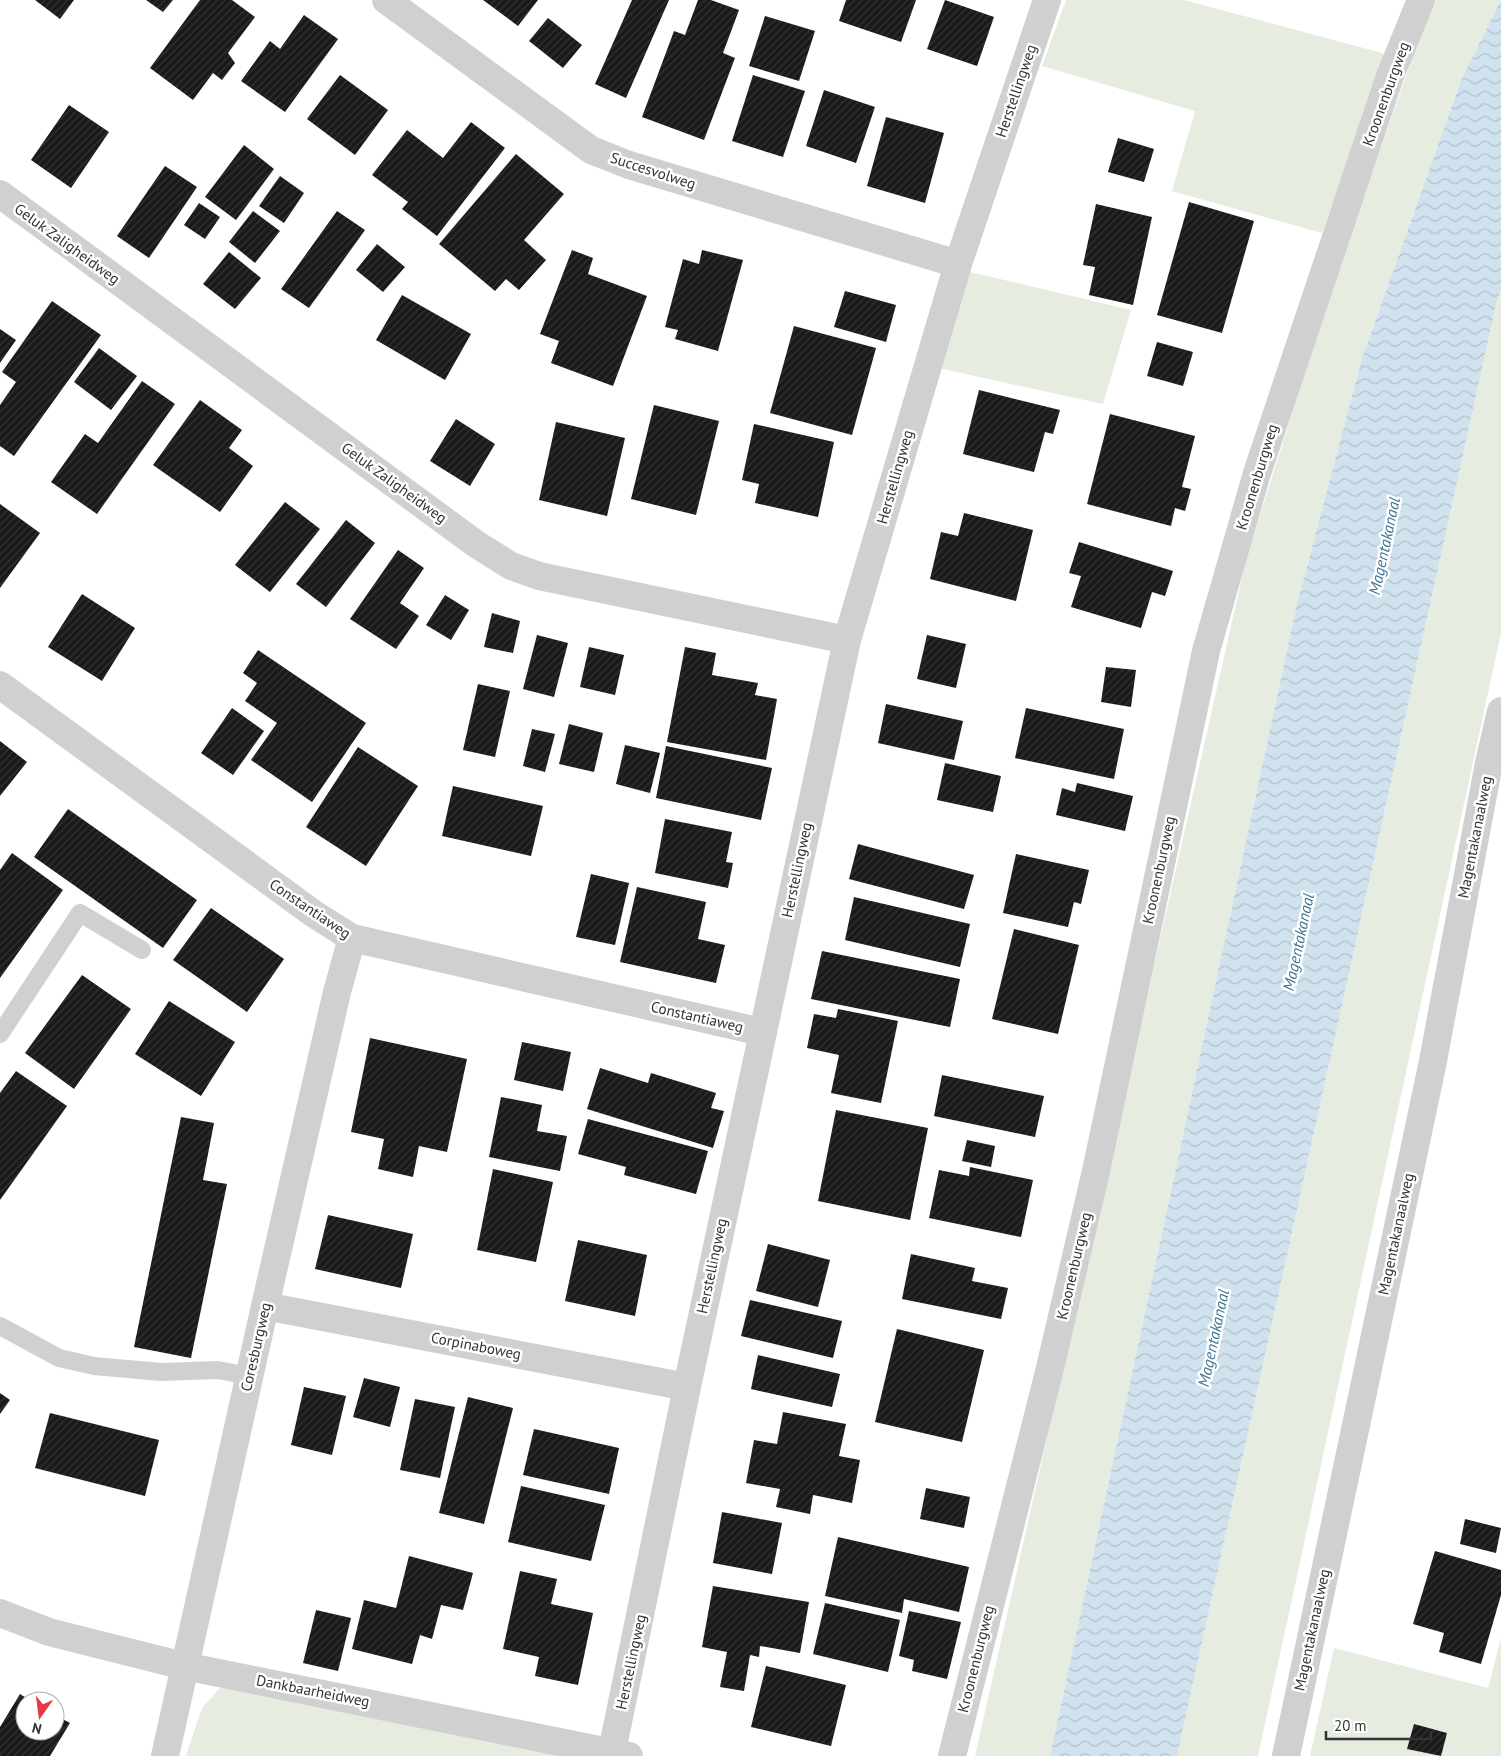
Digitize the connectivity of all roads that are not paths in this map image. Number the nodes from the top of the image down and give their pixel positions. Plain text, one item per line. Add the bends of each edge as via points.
1 (386, 0) edge
2 (1047, 0) edge
3 (1421, 0) edge
4 (0, 194) edge
5 (958, 264) junction
6 (847, 640) junction
7 (0, 685) edge
8 (1501, 712) edge
9 (352, 938) junction
10 (142, 950) dead end
11 (762, 1032) junction
12 (0, 1034) edge
13 (265, 1306) junction
14 (0, 1326) edge
15 (249, 1376) junction
16 (687, 1387) junction
17 (0, 1612) edge
18 (184, 1666) junction
19 (618, 1755) edge
20 (164, 1756) edge
21 (952, 1756) edge
22 (1286, 1756) edge

1 - 5 street, Succesvolweg via 591,150 629,165
2 - 5 street, Herstellingweg
3 - 21 street, Kroonenburgweg via 1390,76 1257,473 1206,651 1094,1181 1047,1382
4 - 6 street, Geluk Zaligheidweg via 476,544 511,566 539,576
5 - 6 street, Herstellingweg
6 - 11 street, Herstellingweg
7 - 9 street, Constantiaweg via 314,914
8 - 22 street, Magentakanaalweg via 1432,1066
9 - 11 street, Constantiaweg
9 - 13 street, Coresburgweg
10 - 12 lane via 80,913
11 - 16 street, Herstellingweg
13 - 15 street, Coresburgweg
13 - 16 street, Corpinaboweg
14 - 15 lane via 59,1358 94,1366 161,1372 218,1370
15 - 18 street, Coresburgweg
16 - 19 street, Herstellingweg
17 - 18 street, Dankbaarheidweg via 49,1632
18 - 19 street, Dankbaarheidweg
18 - 20 street, Coresburgweg

